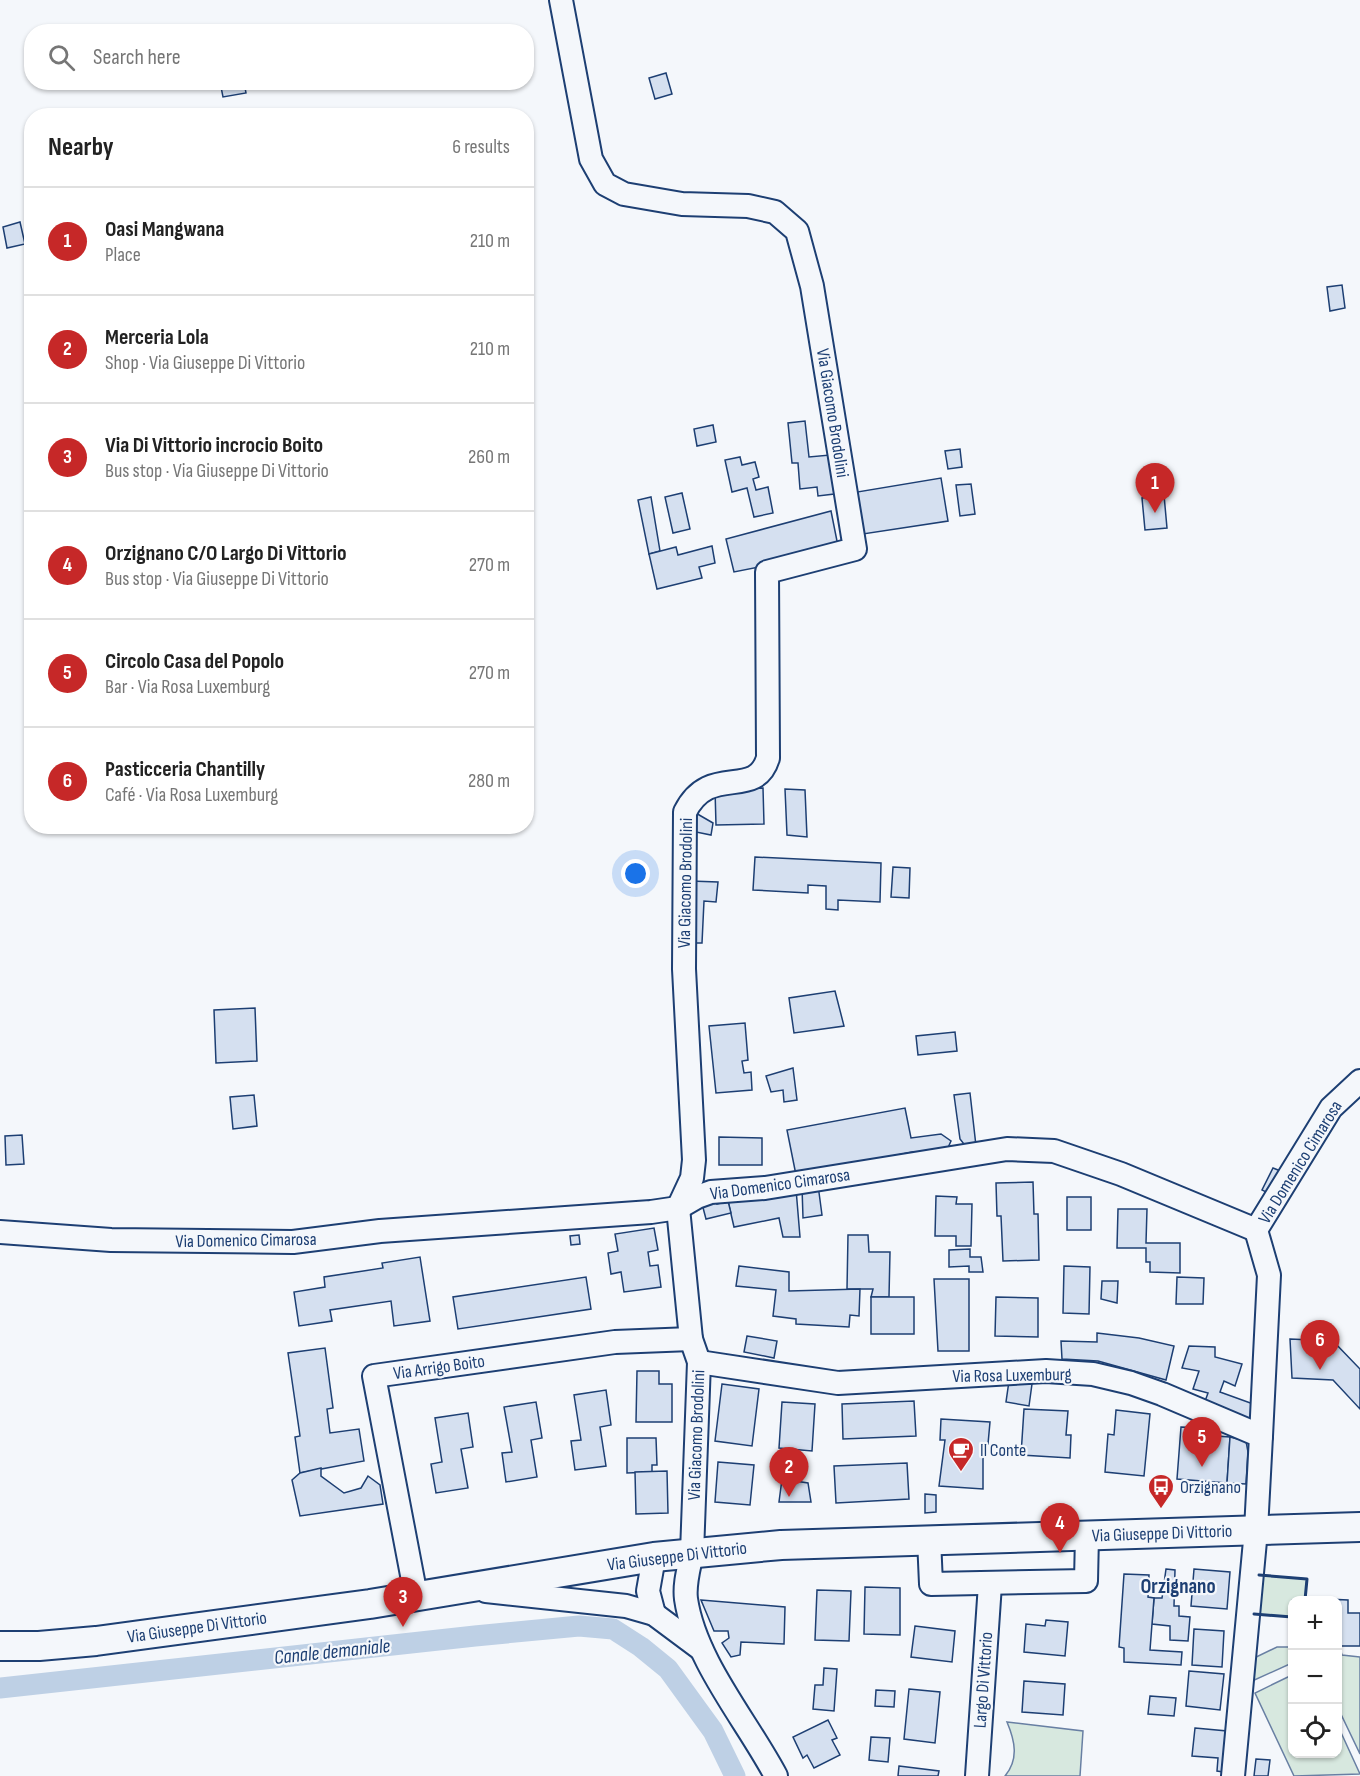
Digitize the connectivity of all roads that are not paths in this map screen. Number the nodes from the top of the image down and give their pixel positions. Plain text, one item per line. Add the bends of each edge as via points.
1 (561, 0) edge
2 (1360, 1081) edge
3 (678, 1208) junction
4 (1256, 1230) junction
5 (0, 1232) edge
6 (691, 1339) junction
7 (699, 1362) junction
8 (1261, 1436) junction
9 (1360, 1527) edge
10 (1256, 1530) junction
11 (1088, 1535) junction
12 (929, 1539) junction
13 (692, 1553) junction
14 (654, 1557) junction
15 (990, 1584) junction
16 (458, 1589) junction
17 (416, 1596) junction
18 (654, 1614) junction
19 (0, 1646) edge
20 (701, 1649) junction
21 (776, 1776) edge
22 (977, 1776) edge
23 (1233, 1776) edge

1 - 3 street, Via Giacomo Brodolini via 591,159 605,184 624,194 671,202 748,206 775,212 797,231 812,286 855,549 767,572 765,768 760,776 746,781 709,786 695,796 685,812 684,969 694,1161 692,1178
2 - 4 street, Via Domenico Cimarosa via 1331,1108
3 - 4 street, Via Domenico Cimarosa via 711,1192 765,1188 1006,1149 1027,1149 1054,1151 1121,1174
3 - 5 street, Via Domenico Cimarosa via 380,1231 293,1242 111,1240
3 - 6 street, Via Giacomo Brodolini
4 - 8 street via 1269,1275
6 - 7 street, Via Giacomo Brodolini
6 - 17 street, Via Arrigo Boito via 615,1342 374,1376
7 - 8 street, Via Rosa Luxemburg via 838,1383 1046,1371 1094,1374 1162,1394
7 - 13 street, Via Giacomo Brodolini
8 - 10 street
9 - 10 main road, Via Giuseppe Di Vittorio
10 - 11 main road, Via Giuseppe Di Vittorio
10 - 23 street
11 - 12 main road, Via Giuseppe Di Vittorio
11 - 15 street via 1086,1581
12 - 13 main road, Via Giuseppe Di Vittorio
12 - 15 street via 931,1584
13 - 14 main road, Via Giuseppe Di Vittorio
13 - 20 street, Via Giacomo Brodolini via 686,1599
14 - 16 main road, Via Giuseppe Di Vittorio
14 - 18 street via 648,1591
15 - 22 street, Largo Di Vittorio
16 - 17 main road, Via Giuseppe Di Vittorio
16 - 18 street via 599,1602
17 - 19 main road, Via Giuseppe Di Vittorio via 96,1641 39,1647
18 - 20 street
20 - 21 street, Via Giacomo Brodolini

